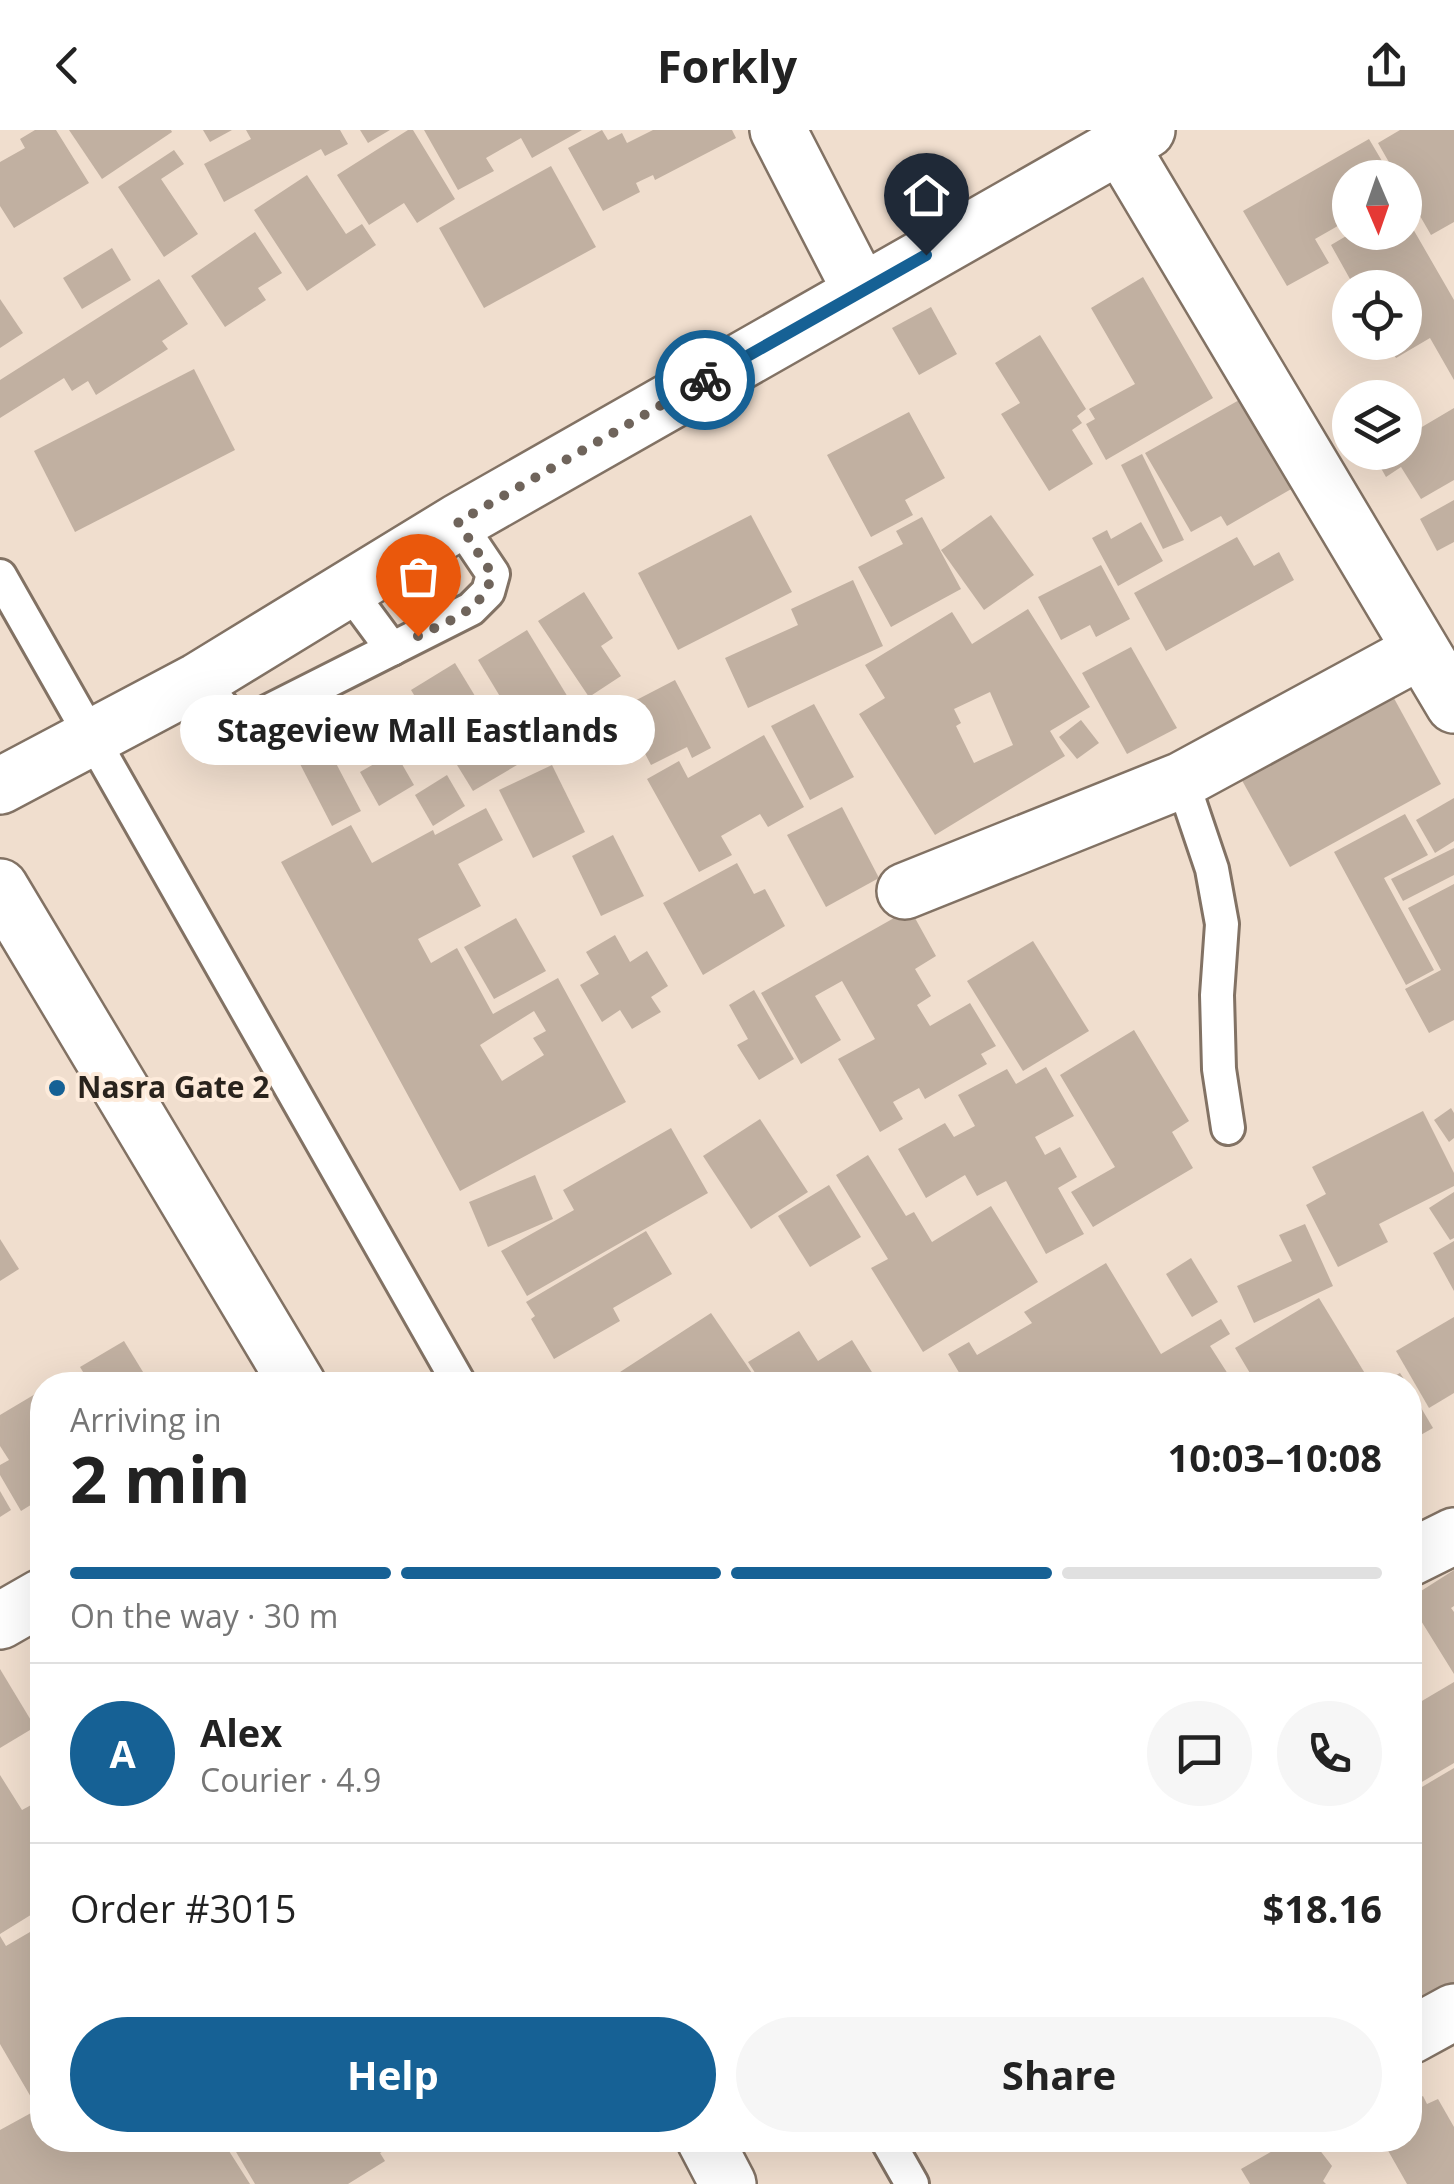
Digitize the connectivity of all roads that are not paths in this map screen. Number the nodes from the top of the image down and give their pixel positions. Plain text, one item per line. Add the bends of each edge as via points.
1 (778, 130) edge
2 (1134, 138) edge
3 (861, 291) junction
4 (458, 522) junction
5 (0, 576) edge
6 (347, 588) junction
7 (392, 649) junction
8 (1420, 652) junction
9 (198, 681) junction
10 (1454, 704) edge
11 (93, 737) junction
12 (1182, 780) junction
13 (0, 786) edge
14 (0, 887) edge
15 (905, 891) dead end
16 (1228, 1128) dead end
17 (290, 1372) edge
18 (453, 1372) edge
19 (1454, 1536) edge
20 (1422, 1552) edge
21 (1454, 2012) edge
22 (1422, 2029) edge
23 (711, 2152) edge
24 (894, 2152) edge
25 (728, 2184) edge
26 (912, 2184) edge

1 - 3 street
2 - 3 street
2 - 8 street
3 - 4 street
4 - 6 street
4 - 7 lane via 492,574 488,592 471,608
5 - 11 lane
6 - 7 lane
6 - 9 street
7 - 9 lane via 238,723
8 - 10 street
8 - 12 street
9 - 11 street
11 - 13 street
11 - 18 lane
12 - 15 street
12 - 16 lane via 1212,868 1222,924 1219,1069
14 - 17 street
19 - 20 street
21 - 22 street
23 - 25 street
24 - 26 lane

